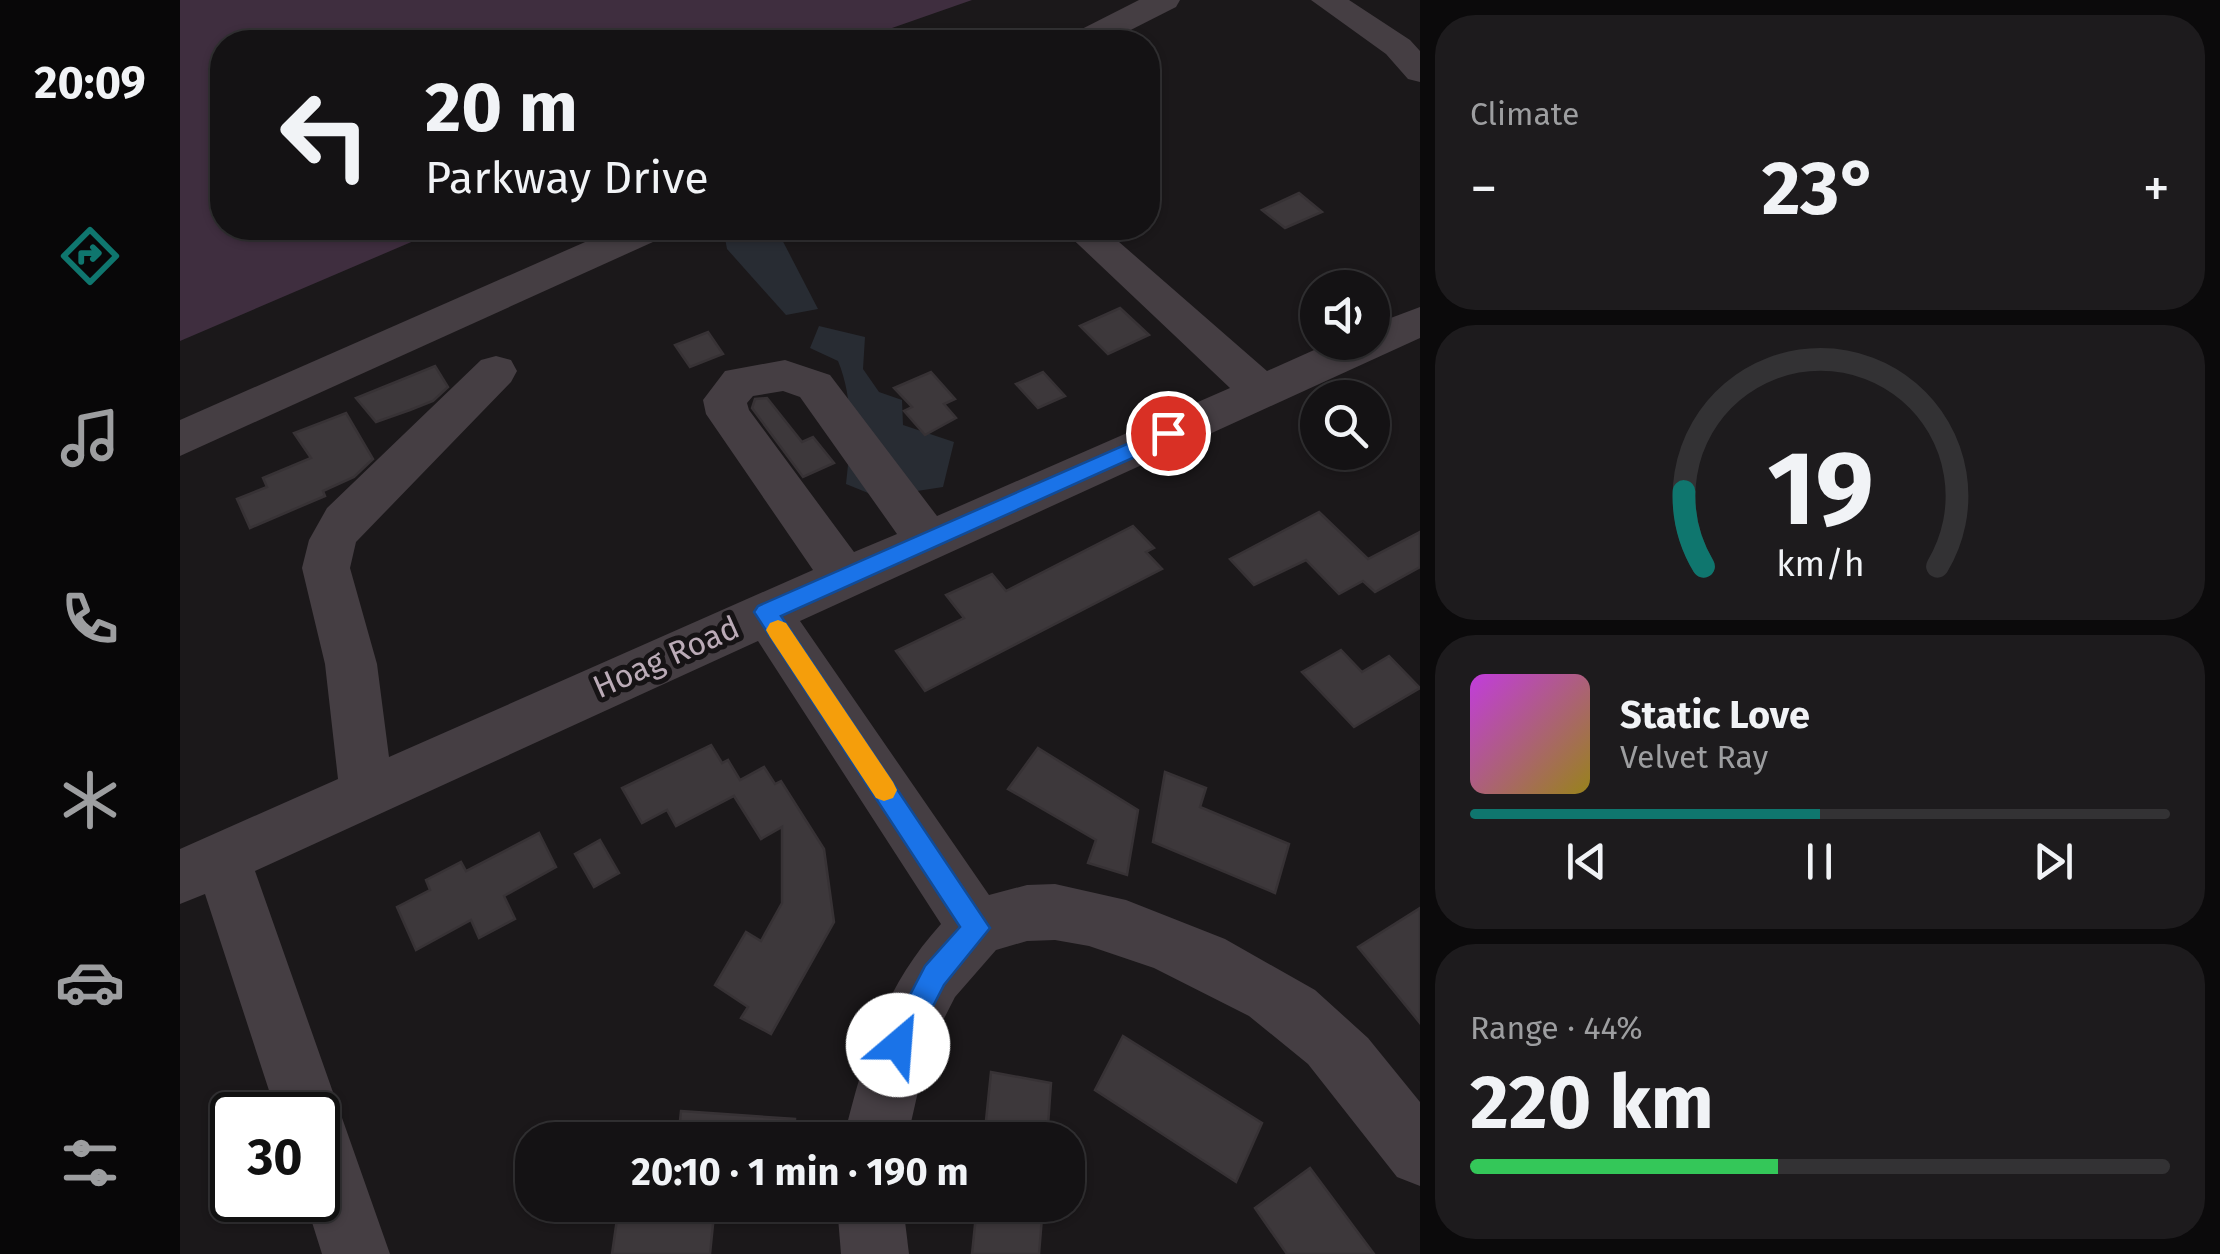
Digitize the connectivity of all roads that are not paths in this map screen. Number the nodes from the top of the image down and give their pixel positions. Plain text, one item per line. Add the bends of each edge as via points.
1 (1164, 0) edge
2 (1326, 0) edge
3 (1105, 30) edge
4 (1420, 72) edge
5 (623, 240) edge
6 (1093, 240) edge
7 (1420, 321) edge
8 (1390, 334) edge
9 (1332, 360) edge
10 (496, 371) dead end
11 (1262, 392) junction
12 (180, 439) edge
13 (928, 540) junction
14 (845, 577) junction
15 (766, 612) junction
16 (367, 792) junction
17 (201, 867) edge
18 (976, 928) junction
19 (299, 1092) edge
20 (879, 1122) edge
21 (1420, 1154) edge
22 (340, 1206) edge
23 (870, 1222) edge
24 (356, 1254) edge
25 (875, 1254) edge

1 - 3 street
2 - 4 street via 1398,47
5 - 12 street
6 - 11 street
7 - 8 street, Hoag Road
9 - 11 street, Hoag Road
10 - 16 street via 344,520 332,540 326,568 351,664
11 - 13 street, Hoag Road
13 - 14 street, Hoag Road
13 - 14 street via 816,386 784,375 740,382 725,400 728,414
14 - 15 street, Hoag Road
15 - 16 street, Hoag Road
15 - 18 street
16 - 17 street, Hoag Road
17 - 19 street
18 - 20 street via 934,976 898,1045
18 - 21 street via 1030,912 1096,918 1240,975 1310,1026 1352,1067
22 - 24 street
23 - 25 street

